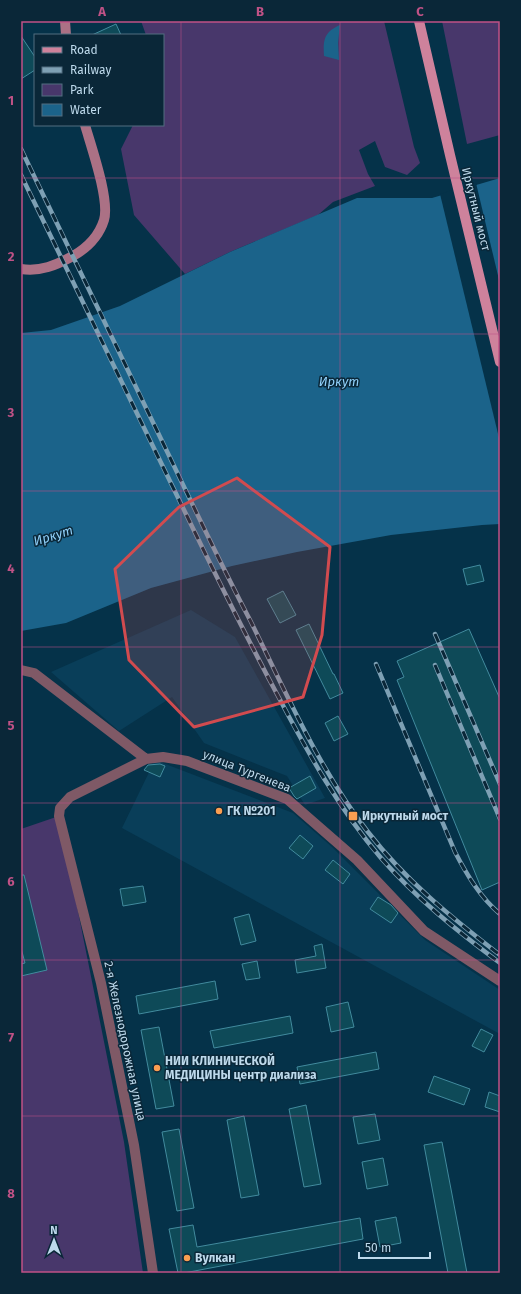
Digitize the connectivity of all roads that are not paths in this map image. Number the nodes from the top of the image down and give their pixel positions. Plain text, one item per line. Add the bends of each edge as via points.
1 (65, 21) edge
2 (419, 21) edge
3 (66, 34) edge
4 (85, 126) edge
5 (21, 270) edge
6 (500, 362) edge
7 (21, 670) edge
8 (146, 759) junction
9 (500, 981) edge
10 (153, 1273) edge

1 - 3 street
2 - 6 main road, Иркутный мост
4 - 5 street via 104,195 105,218 100,232 84,249 56,265
7 - 8 street via 34,673
8 - 9 street, улица Тургенева via 163,757 187,761 287,799 357,860 424,931
8 - 10 street, 2-я Железнодорожная улица via 70,797 60,808 59,816 101,983 134,1145

